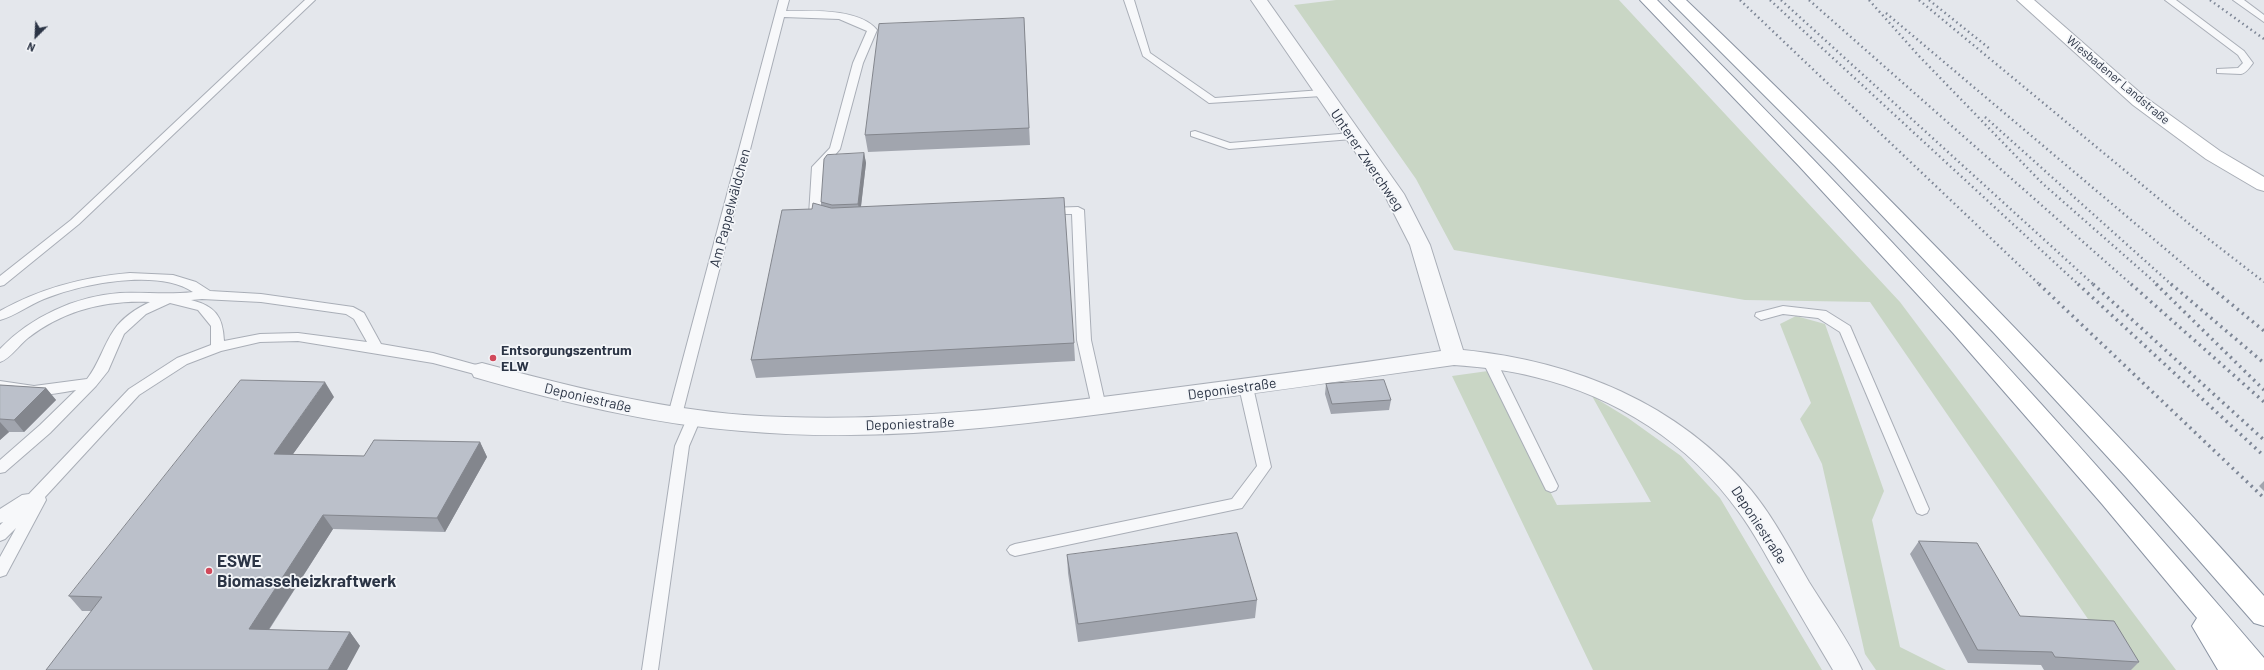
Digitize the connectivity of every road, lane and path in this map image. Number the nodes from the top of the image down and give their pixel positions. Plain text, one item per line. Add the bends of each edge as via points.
1 (310, 0) edge
2 (784, 0) edge
3 (1130, 0) edge
4 (1259, 0) edge
5 (1648, 0) edge
6 (1678, 0) edge
7 (2026, 0) edge
8 (2170, 0) edge
9 (2238, 0) edge
10 (2264, 6) edge
11 (2254, 12) junction
12 (781, 14) junction
13 (2264, 19) edge
14 (2221, 71) dead end
15 (1322, 93) junction
16 (1195, 134) dead end
17 (1352, 136) junction
18 (2213, 155) junction
19 (2264, 185) edge
20 (2264, 201) edge
21 (1039, 211) edge
22 (834, 220) edge
23 (0, 282) edge
24 (207, 295) junction
25 (169, 299) junction
26 (0, 316) edge
27 (1761, 316) dead end
28 (218, 347) junction
29 (377, 348) junction
30 (0, 356) edge
31 (1454, 357) junction
32 (1489, 360) junction
33 (482, 371) joint
34 (91, 382) junction
35 (0, 386) edge
36 (1246, 387) junction
37 (1099, 407) junction
38 (685, 417) junction
39 (6, 457) edge
40 (0, 468) edge
41 (46, 486) junction
42 (1551, 486) dead end
43 (1922, 509) dead end
44 (0, 517) edge
45 (0, 535) edge
46 (1015, 550) dead end
47 (2167, 561) junction
48 (2223, 567) junction
49 (0, 571) edge
50 (2264, 605) edge
51 (2264, 615) edge
52 (650, 670) edge
53 (1848, 670) edge
54 (2233, 670) edge
55 (2257, 670) edge

1 - 23 lane via 75,222
2 - 12 lane, Am Pappelwäldchen
3 - 15 lane via 1146,54 1213,101
4 - 15 street, Unterer Zwerchweg
5 - 47 main road via 1834,190
6 - 48 main road via 1875,195
7 - 18 main road, Wiesbadener Landstraße via 2139,100
8 - 14 lane via 2241,53 2248,63 2241,71
9 - 11 lane
10 - 11 lane
11 - 13 lane
12 - 22 lane via 830,14 847,17 872,30 858,63 836,149 818,167 815,215
12 - 38 lane, Am Pappelwäldchen
15 - 17 street, Unterer Zwerchweg
16 - 17 lane via 1229,146
17 - 31 street, Unterer Zwerchweg via 1394,194 1420,246
18 - 19 main road, Wiesbadener Landstraße
18 - 20 main road, Wiesbadener Landstraße via 2238,181
21 - 37 lane via 1078,210 1084,340
24 - 25 lane
24 - 26 lane via 193,285 178,281 155,278 107,278 46,293
24 - 29 lane via 265,299 349,310 359,316
25 - 28 lane via 192,304 209,313 217,326
25 - 30 lane via 114,298 76,307 34,327
25 - 34 lane via 142,311 126,324 100,371
27 - 43 lane via 1783,310 1821,314 1845,329
28 - 29 lane via 239,341 280,336
28 - 41 lane via 182,361 134,392
29 - 33 lane via 433,358
31 - 32 street, Deponiestraße
31 - 36 street, Deponiestraße
32 - 42 lane
32 - 53 street, Deponiestraße via 1544,370 1602,390 1659,421 1691,444 1726,477 1743,498
33 - 38 street, Deponiestraße via 608,403
34 - 35 lane via 28,392 12,391
34 - 39 lane via 45,429
36 - 37 street, Deponiestraße
36 - 46 lane via 1264,467 1237,504
37 - 38 street, Deponiestraße via 903,425 794,426
38 - 52 lane, Am Pappelwäldchen
39 - 40 lane
41 - 44 lane
41 - 45 lane
41 - 49 lane
47 - 54 main road
47 - 55 main road
48 - 50 main road
48 - 51 main road

